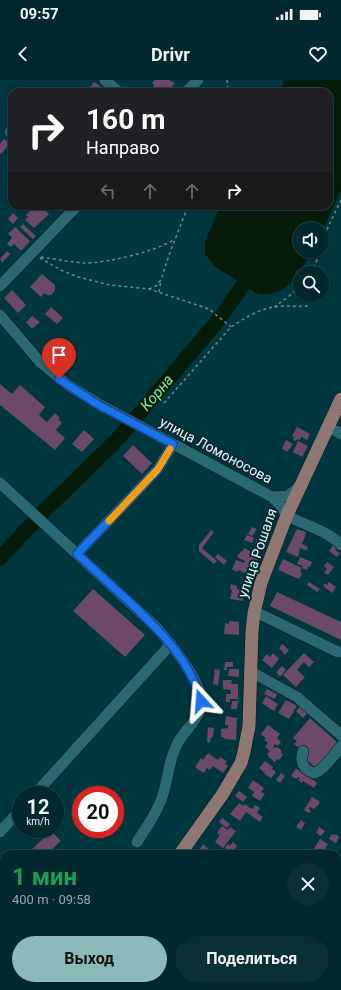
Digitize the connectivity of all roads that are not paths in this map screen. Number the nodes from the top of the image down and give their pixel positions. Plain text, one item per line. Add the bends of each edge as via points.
1 (106, 80) edge
2 (198, 80) edge
3 (115, 88) edge
4 (190, 88) edge
5 (73, 210) edge
6 (0, 286) edge
7 (0, 315) edge
8 (341, 399) edge
9 (337, 415) edge
10 (328, 427) junction
11 (341, 434) edge
12 (173, 444) junction
13 (0, 483) edge
14 (301, 485) junction
15 (272, 497) junction
16 (287, 515) junction
17 (341, 545) edge
18 (77, 554) junction
19 (254, 613) junction
20 (171, 644) junction
21 (338, 652) dead end
22 (250, 671) junction
23 (341, 735) edge
24 (341, 746) edge
25 (303, 751) dead end
26 (42, 786) edge
27 (12, 819) edge
28 (0, 832) edge
29 (137, 842) dead end
30 (183, 850) edge

1 - 3 street
2 - 4 street
5 - 6 street
7 - 12 street, улица Ломоносова via 53,374 80,394
8 - 9 main road, улица Рошаля
9 - 10 main road, улица Рошаля
10 - 11 street
10 - 14 main road, улица Рошаля
12 - 15 street, улица Ломоносова
12 - 18 street via 158,469
13 - 18 street
14 - 15 street, улица Ломоносова via 288,496
14 - 16 main road, улица Рошаля
15 - 16 street, улица Ломоносова
16 - 17 street via 326,534
16 - 19 main road, улица Рошаля via 266,569
18 - 20 street
19 - 21 street
19 - 22 main road, улица Рошаля
20 - 26 street
20 - 29 street via 191,673 202,706 198,716 178,740 159,806
22 - 23 street via 297,697
22 - 30 main road, улица Рошаля via 249,726 241,763
24 - 25 street via 334,756 314,773 302,765
27 - 28 street

